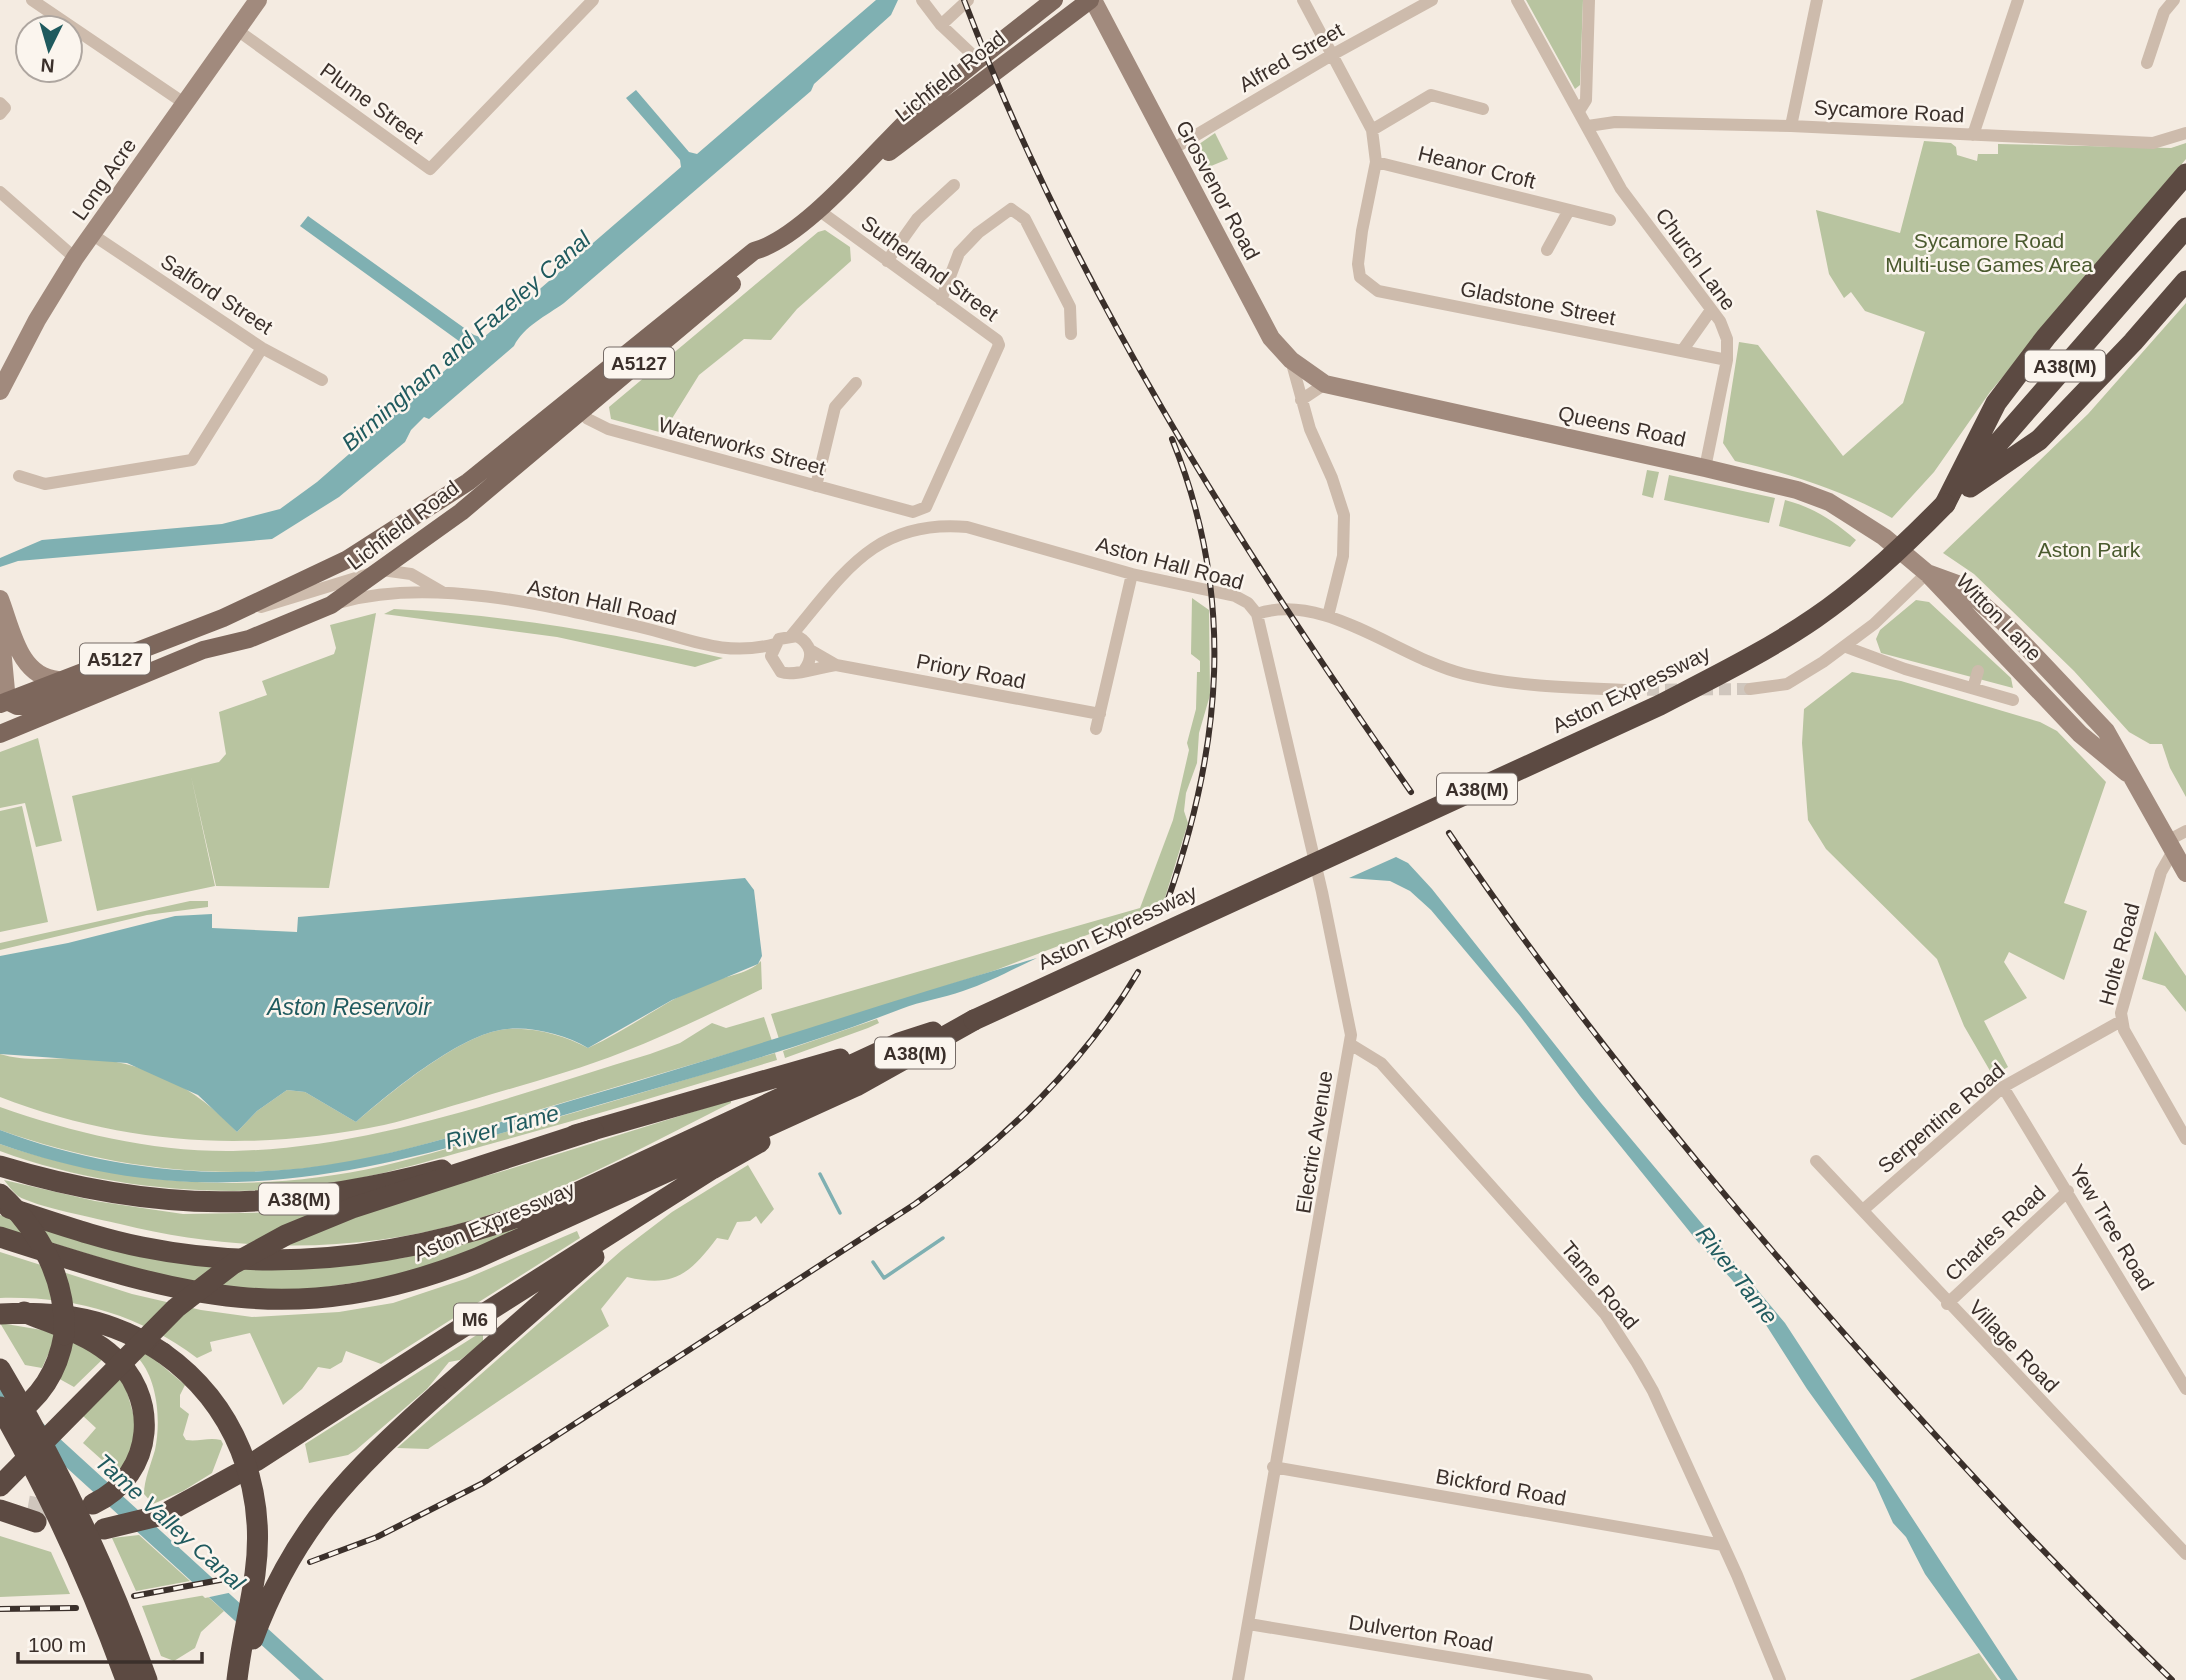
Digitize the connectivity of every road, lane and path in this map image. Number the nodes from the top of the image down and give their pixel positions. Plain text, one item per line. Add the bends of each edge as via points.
1 (32, 0) edge
2 (258, 0) edge
3 (593, 0) edge
4 (922, 0) edge
5 (968, 0) edge
6 (1055, 0) edge
7 (1092, 0) edge
8 (1303, 0) edge
9 (1432, 0) edge
10 (1517, 0) edge
11 (1589, 0) edge
12 (1817, 0) edge
13 (2018, 0) edge
14 (2174, 0) edge
15 (942, 25) junction
16 (237, 30) junction
17 (1330, 56) junction
18 (978, 60) junction
19 (2147, 63) dead end
20 (0, 103) edge
21 (184, 103) junction
22 (1483, 109) dead end
23 (1580, 111) junction
24 (0, 114) edge
25 (1588, 126) junction
26 (1791, 126) junction
27 (1372, 130) junction
28 (2186, 133) edge
29 (1973, 135) junction
30 (1171, 150) junction
31 (1376, 162) junction
32 (2186, 174) edge
33 (954, 185) dead end
34 (839, 190) junction
35 (0, 193) edge
36 (817, 209) junction
37 (1569, 210) junction
38 (1610, 220) dead end
39 (2186, 228) edge
40 (93, 234) junction
41 (1548, 250) dead end
42 (75, 258) junction
43 (887, 261) junction
44 (2186, 281) edge
45 (940, 300) junction
46 (1711, 310) junction
47 (1071, 334) dead end
48 (262, 348) junction
49 (1682, 351) junction
50 (1291, 360) junction
51 (1727, 360) junction
52 (322, 380) dead end
53 (856, 383) dead end
54 (1325, 384) junction
55 (0, 391) edge
56 (1301, 400) junction
57 (576, 405) junction
58 (1706, 468) junction
59 (19, 476) dead end
60 (817, 486) junction
61 (1945, 503) junction
62 (913, 512) joint
63 (382, 570) junction
64 (1927, 573) junction
65 (1132, 574) junction
66 (445, 594) junction
67 (0, 599) edge
68 (331, 605) junction
69 (1257, 614) junction
70 (1328, 616) junction
71 (223, 618) junction
72 (805, 619) junction
73 (0, 627) edge
74 (791, 636) junction
75 (775, 644) junction
76 (809, 647) junction
77 (1846, 647) junction
78 (203, 650) junction
79 (750, 651) junction
80 (772, 662) junction
81 (836, 665) junction
82 (805, 669) junction
83 (1978, 670) dead end
84 (58, 680) junction
85 (1973, 688) junction
86 (1749, 689) tunnel mouth
87 (1629, 690) tunnel mouth
88 (2013, 700) dead end
89 (2, 701) edge
90 (1100, 714) junction
91 (1096, 729) dead end
92 (0, 734) edge
93 (2186, 831) edge
94 (2170, 846) junction
95 (2186, 873) edge
96 (974, 1020) junction
97 (2121, 1021) junction
98 (899, 1043) junction
99 (1350, 1044) junction
100 (856, 1086) joint
101 (2003, 1087) junction
102 (593, 1130) junction
103 (2186, 1139) edge
104 (705, 1152) junction
105 (1816, 1161) dead end
106 (0, 1166) edge
107 (2068, 1191) junction
108 (0, 1194) edge
109 (0, 1205) edge
110 (651, 1208) junction
111 (1863, 1210) junction
112 (0, 1238) edge
113 (1947, 1304) junction
114 (24, 1312) junction
115 (0, 1314) edge
116 (0, 1369) edge
117 (2186, 1389) edge
118 (0, 1407) edge
119 (0, 1423) edge
120 (256, 1461) dead end
121 (1273, 1466) junction
122 (237, 1474) dead end
123 (0, 1486) edge
124 (93, 1504) tunnel mouth
125 (104, 1529) dead end
126 (1723, 1545) junction
127 (2186, 1554) edge
128 (1249, 1624) junction
129 (126, 1680) edge
130 (147, 1680) edge
131 (239, 1680) edge
132 (1238, 1680) edge
133 (1587, 1680) edge
134 (1780, 1680) edge

1 - 21 street
2 - 16 main road, Long Acre
3 - 16 street, Plume Street via 430,169
4 - 15 street
5 - 15 street
6 - 18 main road, Lichfield Road / A5127
7 - 30 main road, Grosvenor Road
7 - 34 main road, Lichfield Road / A5127
8 - 17 street
9 - 17 street, Alfred Street
10 - 23 street, Church Lane
11 - 23 street via 1587,100
12 - 26 street
13 - 29 street
14 - 19 street via 2164,12
15 - 18 street
16 - 21 main road, Long Acre
17 - 27 street
17 - 30 street, Alfred Street
18 - 34 main road, Lichfield Road / A5127 via 926,102
20 - 24 street via 5,108
21 - 40 main road, Long Acre
22 - 27 street via 1431,94
23 - 25 street, Church Lane
25 - 26 street, Sycamore Road via 1615,122
25 - 46 street, Church Lane via 1621,189
26 - 29 street, Sycamore Road
27 - 31 street
28 - 29 street, Sycamore Road via 2152,143
30 - 50 main road, Grosvenor Road via 1271,338
31 - 37 street, Heanor Croft
31 - 49 street, Gladstone Street via 1358,264 1360,278 1378,291
32 - 61 highway via 1996,402
33 - 43 street via 917,219
34 - 36 main road, Lichfield Road / A5127
35 - 42 street
36 - 43 street, Sutherland Street
36 - 57 main road, Lichfield Road / A5127 via 768,247 754,251
37 - 38 street, Heanor Croft
37 - 41 street
39 - 61 highway, Aston Expressway / A38(M)
40 - 42 main road, Long Acre
40 - 48 street, Salford Street
42 - 55 main road, Long Acre
43 - 45 street, Sutherland Street
44 - 61 highway via 2039,440
45 - 47 street via 959,253 985,226 1011,209 1025,219 1070,307
45 - 62 street, Sutherland Street via 997,340 998,351 926,507
46 - 49 street
46 - 51 street, Church Lane via 1727,339
48 - 52 street, Salford Street
48 - 59 street via 192,460 45,484
49 - 51 street, Gladstone Street
50 - 54 main road, Queens Road
50 - 56 street, Grosvenor Road
51 - 58 street, Church Lane
53 - 60 street via 835,407
54 - 56 street
54 - 58 main road, Queens Road
56 - 70 street, Grosvenor Road via 1344,515 1343,556
57 - 60 street, Waterworks Street via 597,426
57 - 63 main road, Lichfield Road / A5127 via 461,512
57 - 71 main road, Lichfield Road / A5127 via 445,499 346,560
58 - 64 main road, Queens Road via 1829,502 1884,537
60 - 62 street, Waterworks Street
61 - 96 highway, Aston Expressway / A38(M), bridge via 1873,572 1816,617 1715,677
63 - 66 street, Aston Hall Road via 411,574
63 - 68 main road, Lichfield Road / A5127
63 - 71 street, Aston Hall Road
64 - 77 street
64 - 94 main road, Witton Lane via 2080,734 2127,773
65 - 69 street, Aston Hall Road via 1235,596
65 - 72 street, Aston Hall Road via 967,527 921,527 886,538 867,553
65 - 90 street
66 - 68 street, Aston Hall Road via 370,594
66 - 79 street, Aston Hall Road via 504,600 708,646
67 - 84 main road via 26,662 36,675
68 - 78 main road, Lichfield Road / A5127 via 249,639
69 - 70 street, Aston Hall Road via 1288,608
69 - 99 street, Electric Avenue via 1322,892 1350,1023
70 - 87 street, Aston Hall Road via 1462,674 1508,682
71 - 84 main road, Lichfield Road / A5127
72 - 74 street, Aston Hall Road
72 - 76 street
73 - 89 main road
74 - 75 street, Aston Hall Road
74 - 76 street
75 - 79 street, Aston Hall Road
75 - 80 street
76 - 81 street, Priory Road
76 - 82 street
77 - 85 street via 1905,670
77 - 86 street via 1787,684
78 - 89 main road via 110,676 32,706
78 - 92 main road, Lichfield Road / A5127
79 - 80 street, Aston Hall Road
80 - 82 street, Aston Hall Road via 787,674
81 - 82 street, Priory Road
81 - 90 street, Priory Road
83 - 85 street
84 - 89 main road, Lichfield Road / A5127
85 - 88 street
90 - 91 street
93 - 94 street
94 - 95 main road, Witton Lane
94 - 97 street, Holte Road via 2134,961
96 - 98 highway, Aston Expressway / A38(M)
96 - 100 highway, Aston Expressway / A38(M)
97 - 101 street, Serpentine Road
97 - 103 street, Holte Road
98 - 102 highway, A38(M)
98 - 104 highway, Aston Expressway / A38(M)
99 - 121 street, Electric Avenue
99 - 126 street, Tame Road via 1381,1063 1605,1314 1653,1391
100 - 104 highway, M6
101 - 107 street, Yew Tree Road
101 - 111 street, Serpentine Road
102 - 106 highway, A38(M), bridge via 389,1183 274,1202 147,1199 83,1189
102 - 123 highway, A38(M), bridge via 352,1208 286,1235 239,1261 176,1308
104 - 109 highway, Aston Expressway / A38(M) via 495,1226 413,1248 344,1258 251,1261 168,1252
104 - 110 highway, M6
104 - 112 highway, Aston Expressway / A38(M) via 477,1258 419,1280 364,1293 273,1301 206,1295
105 - 111 street, Village Road
107 - 113 street, Charles Road
107 - 117 street, Yew Tree Road
108 - 119 highway, bridge via 47,1255 60,1287 65,1319 62,1348 50,1378 30,1404
110 - 120 highway, M6
110 - 131 highway, M6, bridge via 358,1467 310,1526 272,1592
111 - 113 street, Village Road
113 - 127 street, Village Road
114 - 115 highway, M6
114 - 124 highway, M6 via 110,1353 131,1377 144,1408 144,1440 135,1465 119,1486
114 - 131 highway, M6, bridge via 54,1312 131,1334 191,1375 220,1411 242,1451 253,1486 257,1555
116 - 130 highway, bridge via 69,1495
118 - 129 highway, bridge via 53,1505
121 - 126 street, Bickford Road
121 - 128 street, Electric Avenue
122 - 125 highway via 162,1515
126 - 134 street, Tame Road
128 - 132 street, Electric Avenue
128 - 133 street, Dulverton Road

